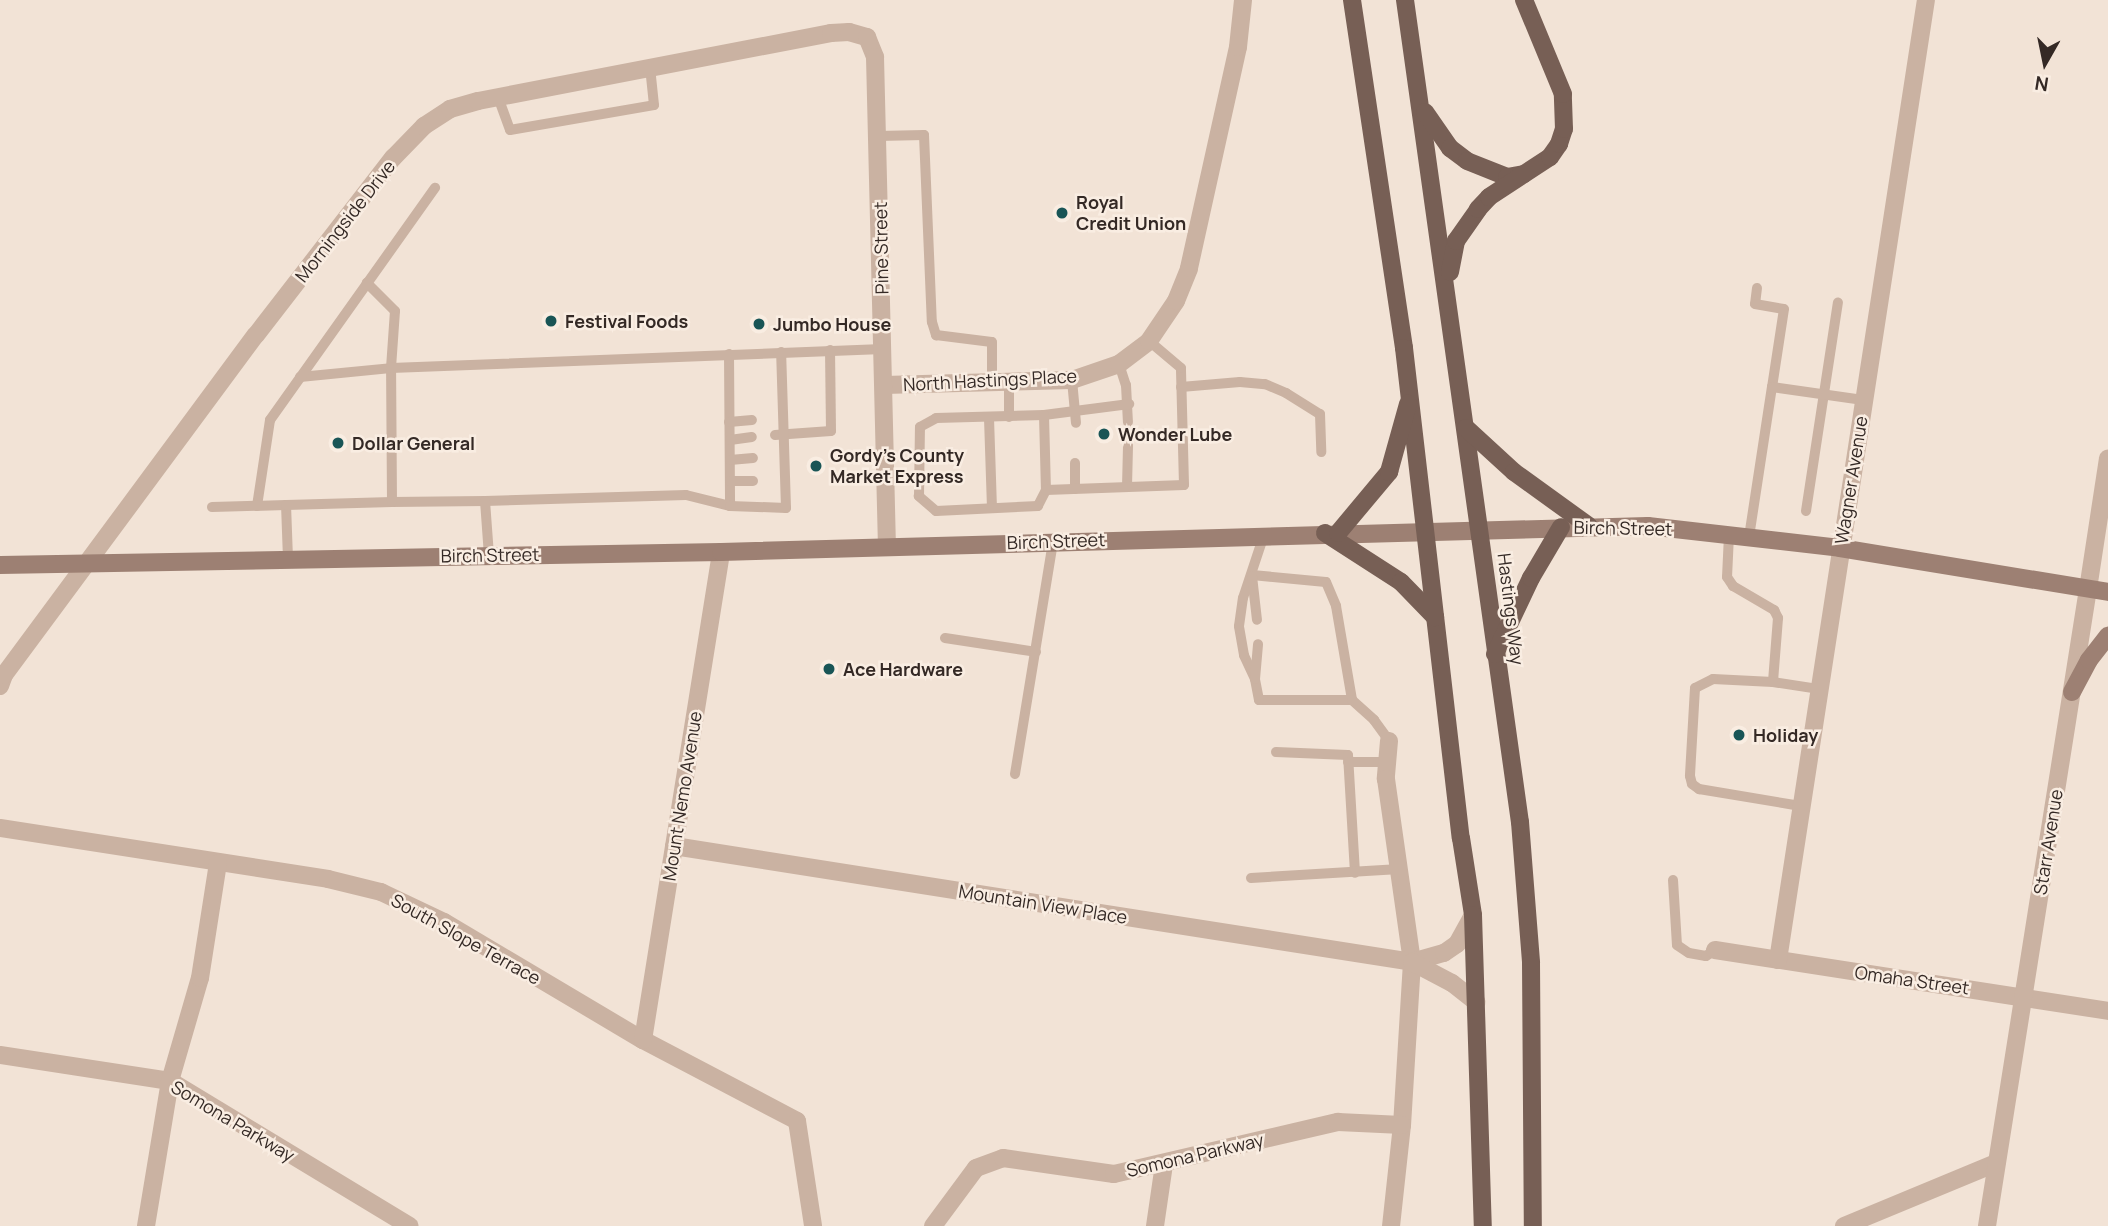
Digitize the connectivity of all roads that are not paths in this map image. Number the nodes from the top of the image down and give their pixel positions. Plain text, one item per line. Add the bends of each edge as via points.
1 (1243, 0) edge
2 (1352, 0) edge
3 (1405, 0) edge
4 (1524, 0) edge
5 (1926, 0) edge
6 (867, 37) joint
7 (650, 68) junction
8 (498, 97) junction
9 (1422, 106) junction
10 (878, 136) junction
11 (1524, 174) junction
12 (435, 188) dead end
13 (367, 284) junction
14 (1757, 288) dead end
15 (1447, 293) junction
16 (1838, 302) dead end
17 (1149, 341) junction
18 (883, 349) junction
19 (830, 350) junction
20 (781, 352) junction
21 (729, 354) junction
22 (1119, 364) junction
23 (391, 368) junction
24 (300, 377) junction
25 (1072, 380) junction
26 (1000, 382) junction
27 (884, 386) junction
28 (1181, 387) junction
29 (1772, 387) junction
30 (1824, 395) junction
31 (1410, 398) junction
32 (1863, 400) junction
33 (1129, 404) junction
34 (1075, 411) junction
35 (1044, 415) junction
36 (1009, 417) junction
37 (989, 418) junction
38 (752, 420) dead end
39 (729, 422) junction
40 (1128, 422) dead end
41 (1076, 423) dead end
42 (1466, 428) junction
43 (779, 434) junction
44 (752, 438) dead end
45 (730, 440) junction
46 (1128, 446) dead end
47 (1321, 452) dead end
48 (753, 458) dead end
49 (2108, 459) edge
50 (730, 460) junction
51 (1075, 463) dead end
52 (730, 481) junction
53 (753, 481) dead end
54 (1127, 487) junction
55 (1075, 489) junction
56 (1046, 490) junction
57 (485, 501) junction
58 (392, 502) junction
59 (286, 505) junction
60 (257, 506) junction
61 (730, 506) junction
62 (212, 507) dead end
63 (992, 507) junction
64 (1806, 511) dead end
65 (1589, 526) junction
66 (1561, 527) junction
67 (1479, 529) junction
68 (1426, 530) junction
69 (1332, 533) junction
70 (1265, 535) junction
71 (1729, 535) junction
72 (1749, 537) junction
73 (1053, 541) junction
74 (887, 546) junction
75 (1840, 548) junction
76 (721, 552) junction
77 (489, 555) junction
78 (288, 558) junction
79 (89, 564) junction
80 (0, 565) edge
81 (1252, 575) junction
82 (2088, 589) junction
83 (2108, 592) edge
84 (1435, 618) junction
85 (1257, 620) dead end
86 (2108, 636) edge
87 (945, 638) dead end
88 (1258, 644) dead end
89 (1035, 652) junction
90 (1495, 654) junction
91 (1255, 679) junction
92 (1773, 682) junction
93 (0, 686) edge
94 (1819, 689) junction
95 (2072, 692) junction
96 (1352, 700) junction
97 (1389, 741) joint
98 (1276, 752) dead end
99 (1348, 762) junction
100 (1387, 762) junction
101 (1015, 774) dead end
102 (1801, 806) junction
103 (0, 828) edge
104 (674, 846) junction
105 (218, 863) junction
106 (1400, 869) junction
107 (1355, 873) junction
108 (1251, 878) dead end
109 (1673, 880) dead end
110 (1473, 915) junction
111 (1715, 950) joint
112 (1778, 960) junction
113 (1412, 962) junction
114 (2023, 996) junction
115 (1476, 1003) junction
116 (2108, 1011) edge
117 (643, 1040) junction
118 (0, 1055) edge
119 (170, 1081) junction
120 (1402, 1125) junction
121 (1996, 1163) junction
122 (1164, 1164) junction
123 (146, 1226) edge
124 (409, 1226) edge
125 (813, 1226) edge
126 (933, 1226) edge
127 (1155, 1226) edge
128 (1391, 1226) edge
129 (1483, 1226) edge
130 (1534, 1226) edge
131 (1844, 1226) edge
132 (1987, 1226) edge

1 - 17 street, North Hastings Place via 1238,47 1189,268 1176,301
2 - 31 main road
3 - 9 main road, Hastings Way
4 - 11 main road via 1563,94 1564,114 1559,144 1550,157
5 - 32 street, Wagner Avenue
6 - 7 street, Morningside Drive via 831,33
6 - 10 street, Pine Street via 874,49
7 - 8 street, Morningside Drive
7 - 8 lane via 654,105 510,130
8 - 79 street, Morningside Drive via 450,109 424,126 393,158 256,335
9 - 11 main road via 1450,148 1467,161 1507,177
9 - 15 main road, Hastings Way
10 - 18 street, Pine Street
10 - 26 lane via 924,135 932,322 936,335 992,342
11 - 15 main road via 1489,197 1456,241
12 - 13 lane
13 - 23 lane via 396,311
13 - 24 lane
14 - 29 lane via 1755,304 1784,309
15 - 42 main road, Hastings Way
16 - 30 lane
17 - 22 street, North Hastings Place
17 - 28 lane via 1181,368
18 - 19 lane
18 - 27 street, Pine Street
19 - 20 lane
19 - 43 lane via 831,431
20 - 21 lane
20 - 43 lane
21 - 23 lane
21 - 39 lane
22 - 25 street, North Hastings Place
22 - 33 lane
23 - 24 lane
23 - 58 lane
24 - 60 lane via 270,420
25 - 26 street, North Hastings Place
25 - 34 lane
26 - 27 street, North Hastings Place
26 - 36 lane
27 - 74 street, Pine Street
28 - 47 lane via 1240,382 1265,384 1286,393 1320,414
28 - 54 lane via 1185,485
29 - 30 lane
29 - 72 lane
30 - 32 lane
30 - 64 lane
31 - 68 main road
31 - 69 main road via 1388,472
32 - 75 street, Wagner Avenue
33 - 34 lane
33 - 40 lane
34 - 35 lane
34 - 41 lane
35 - 36 lane
35 - 56 lane
36 - 37 lane
37 - 63 lane
37 - 63 lane via 936,418 920,427 919,496 936,510
38 - 39 lane
39 - 45 lane
42 - 65 main road via 1514,472
42 - 67 main road, Hastings Way
43 - 61 lane via 786,508
44 - 45 lane
45 - 50 lane
46 - 54 lane
48 - 50 lane
49 - 82 street, Starr Avenue
50 - 52 lane
51 - 55 lane
52 - 53 lane
52 - 61 lane
54 - 55 lane
55 - 56 lane
56 - 63 lane via 1038,506
57 - 58 lane
57 - 61 lane via 685,495
57 - 77 lane
58 - 59 lane
59 - 60 lane
59 - 78 lane
60 - 62 lane
65 - 66 main road, Birch Street
65 - 71 main road, Birch Street via 1648,526
66 - 67 main road, Birch Street
66 - 90 main road
67 - 68 main road, Birch Street
67 - 90 main road, Hastings Way
68 - 69 main road, Birch Street
68 - 84 main road
69 - 70 main road, Birch Street
69 - 84 main road via 1401,582
70 - 73 main road, Birch Street
70 - 81 lane
71 - 72 main road, Birch Street
71 - 92 lane via 1727,577 1732,586 1774,610 1778,618
72 - 75 main road, Birch Street
73 - 74 main road, Birch Street
73 - 89 lane
74 - 76 main road, Birch Street
75 - 82 main road, Birch Street
75 - 94 street, Wagner Avenue
76 - 77 main road, Birch Street
76 - 104 street, Mount Nemo Avenue
77 - 78 main road, Birch Street
78 - 79 main road, Birch Street
79 - 80 main road, Birch Street
79 - 93 street, Morningside Drive
81 - 85 lane
81 - 91 lane via 1239,626 1244,655
81 - 96 lane via 1326,582 1336,606
82 - 83 main road, Birch Street
82 - 95 street, Starr Avenue
84 - 110 main road
86 - 95 main road
87 - 89 lane
88 - 91 lane
89 - 101 lane
90 - 130 main road, Hastings Way via 1520,822 1531,963
91 - 96 lane via 1259,700
92 - 94 lane
92 - 102 lane via 1713,679 1695,688 1690,776 1699,789
94 - 102 street, Wagner Avenue
95 - 114 street, Starr Avenue
96 - 97 lane
97 - 100 street
98 - 99 lane via 1348,755
99 - 100 lane
99 - 107 lane
100 - 106 street
102 - 112 street, Wagner Avenue
103 - 105 street, South Slope Terrace
104 - 113 street, Mountain View Place
104 - 117 street, Mount Nemo Avenue
105 - 117 street, South Slope Terrace via 382,892 444,922
105 - 119 street via 200,978
106 - 107 lane
106 - 113 street
107 - 108 lane
109 - 111 lane via 1677,945 1706,956
110 - 113 street, Mountain View Place via 1457,944
110 - 115 main road
111 - 112 street, Omaha Street
112 - 114 street, Omaha Street
113 - 115 street, Mountain View Place via 1452,983
113 - 120 street
114 - 116 street, Omaha Street
114 - 121 street, Starr Avenue
115 - 129 main road
117 - 125 street, South Slope Terrace via 797,1121
118 - 119 street, Somona Parkway
119 - 123 street
119 - 124 street, Somona Parkway
120 - 122 street, Somona Parkway via 1339,1122
120 - 128 street
121 - 131 street
121 - 132 street, Starr Avenue
122 - 126 street, Somona Parkway via 1114,1174 1003,1158 976,1168
122 - 127 street

